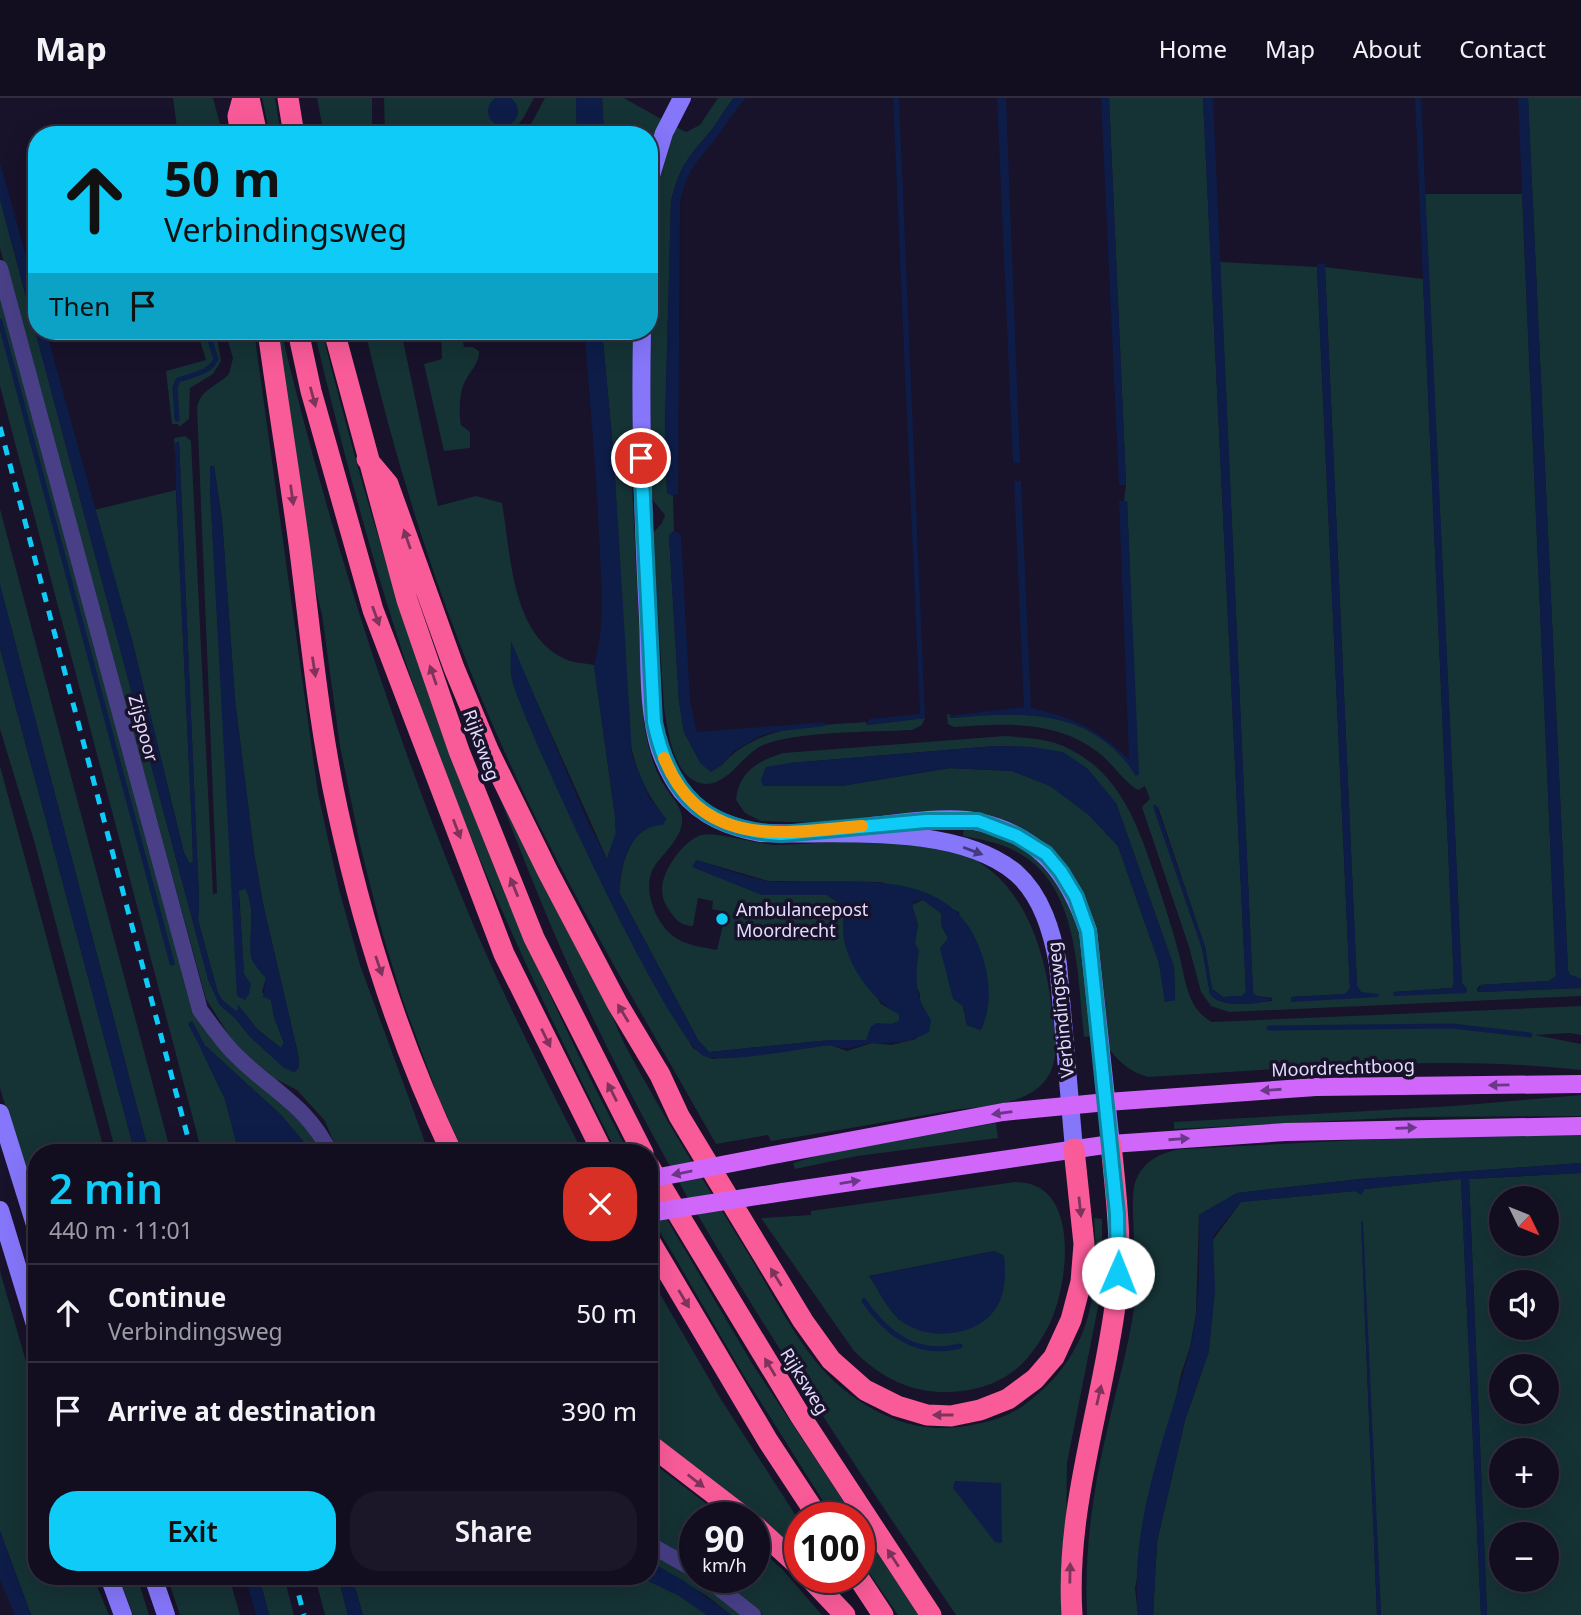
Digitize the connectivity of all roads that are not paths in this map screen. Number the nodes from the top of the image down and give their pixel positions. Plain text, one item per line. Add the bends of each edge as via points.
1 (243, 98) edge
2 (249, 98) edge
3 (288, 98) edge
4 (682, 98) edge
5 (240, 126) edge
6 (255, 126) edge
7 (293, 126) edge
8 (658, 153) edge
9 (0, 268) edge
10 (269, 340) edge
11 (300, 340) edge
12 (336, 340) edge
13 (642, 340) edge
14 (367, 459) junction
15 (781, 834) junction
16 (1581, 1084) edge
17 (1107, 1102) junction
18 (1070, 1105) junction
19 (0, 1113) edge
20 (1581, 1126) edge
21 (326, 1144) edge
22 (448, 1144) edge
23 (599, 1144) edge
24 (638, 1144) edge
25 (1111, 1144) junction
26 (1073, 1149) junction
27 (658, 1177) edge
28 (658, 1181) edge
29 (28, 1202) edge
30 (0, 1210) edge
31 (658, 1212) edge
32 (658, 1255) edge
33 (28, 1302) edge
34 (658, 1451) edge
35 (724, 1502) edge
36 (808, 1502) edge
37 (770, 1540) edge
38 (658, 1549) edge
39 (784, 1552) edge
40 (679, 1561) edge
41 (112, 1585) edge
42 (156, 1585) edge
43 (725, 1593) edge
44 (824, 1593) edge
45 (869, 1593) edge
46 (123, 1615) edge
47 (166, 1615) edge
48 (753, 1615) edge
49 (845, 1615) edge
50 (883, 1615) edge
51 (931, 1615) edge
52 (1072, 1615) edge

1 - 5 highway
2 - 6 highway
3 - 7 highway
4 - 8 street
9 - 21 street, Zijspoor via 200,1010 237,1057 297,1105
10 -> 22 highway via 338,813 373,948 416,1072
11 -> 23 highway via 373,610 504,954
12 - 14 highway, Rijksweg
13 - 15 street, Verbindingsweg via 641,484 651,693 660,750 682,792 705,813 737,828
24 -> 14 highway, Rijksweg via 534,938 459,751 407,600
26 -> 14 highway via 1084,1244 1081,1282 1054,1357 1035,1379 1008,1399 980,1410 927,1415 865,1390 831,1360 679,1116 548,872 454,668 388,484
15 - 17 street, Verbindingsweg via 978,821 1017,836 1046,854 1076,897 1088,931
15 -> 18 street, Verbindingsweg via 948,841 997,860 1017,875 1043,911 1052,934
16 -> 17 main road, Moordrechtboog via 1316,1087
17 - 18 main road, Moordrechtboog
17 - 25 street, Verbindingsweg
18 - 26 street, Verbindingsweg
18 -> 27 main road, Moordrechtboog, bridge via 1003,1112
19 - 29 street
25 -> 20 main road via 1286,1132
25 - 26 main road
52 -> 25 highway via 1073,1531 1117,1296 1118,1226
31 -> 26 main road, bridge
51 -> 28 highway, Rijksweg via 801,1417
30 - 33 street
32 -> 36 highway
34 -> 35 highway
37 - 39 highway
38 - 40 street
41 - 46 street
42 - 47 street
43 - 48 street
44 - 49 highway
45 - 50 highway

